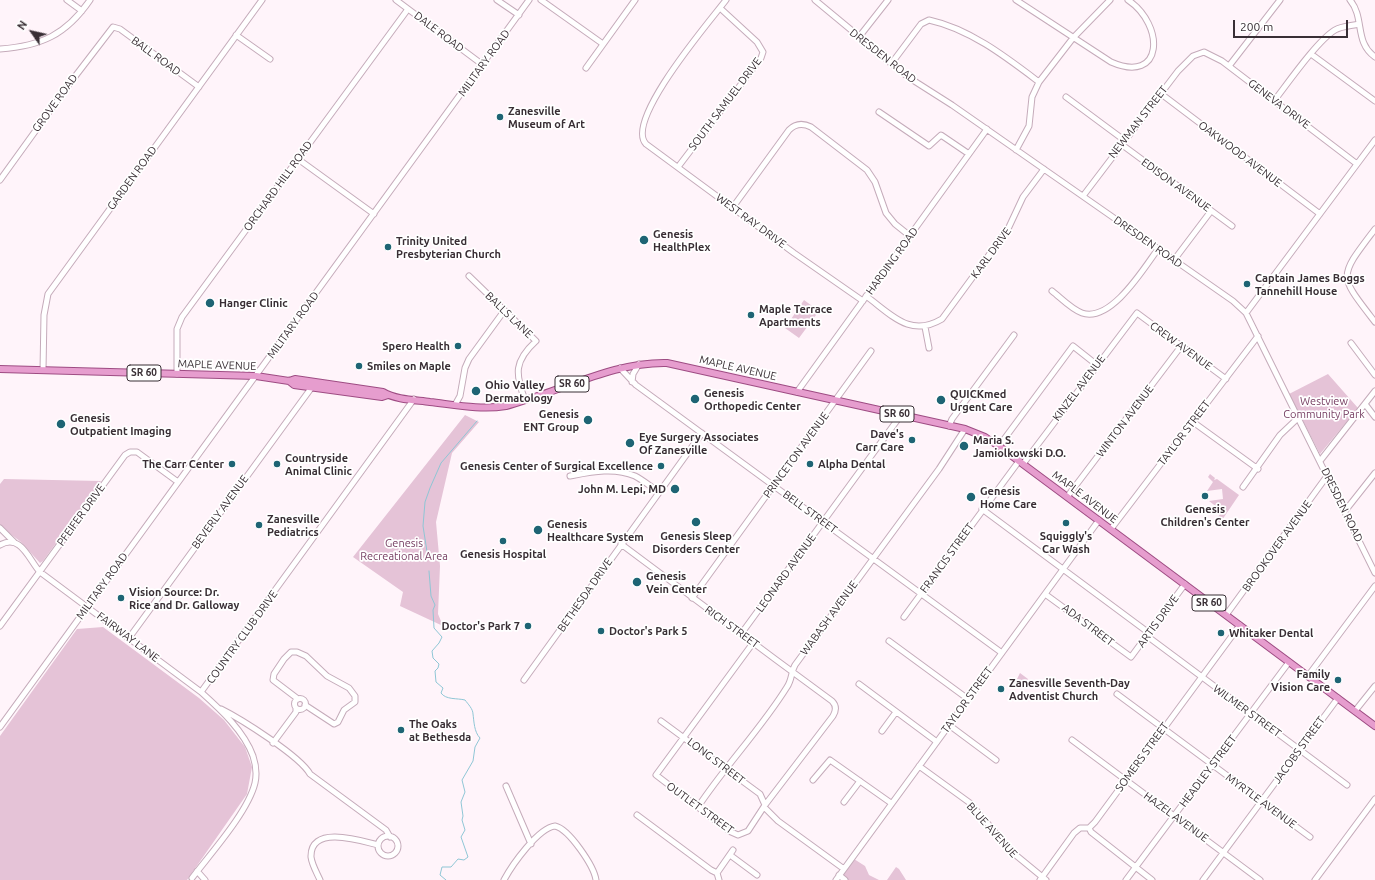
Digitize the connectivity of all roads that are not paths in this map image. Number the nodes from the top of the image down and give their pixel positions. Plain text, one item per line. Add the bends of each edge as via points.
1 (67, 0) edge
2 (90, 0) edge
3 (262, 0) edge
4 (396, 0) edge
5 (496, 0) edge
6 (530, 0) edge
7 (542, 0) edge
8 (635, 0) edge
9 (726, 0) edge
10 (815, 0) edge
11 (888, 0) edge
12 (1016, 0) edge
13 (1110, 0) edge
14 (1128, 0) edge
15 (1280, 0) edge
16 (1350, 0) edge
17 (720, 8) junction
18 (408, 9) junction
19 (82, 11) junction
20 (518, 15) junction
21 (1359, 24) junction
22 (113, 28) joint
23 (236, 35) junction
24 (859, 37) junction
25 (1073, 38) junction
26 (603, 44) junction
27 (0, 48) edge
28 (1198, 53) joint
29 (1311, 54) junction
30 (1375, 57) edge
31 (270, 59) dead end
32 (891, 64) junction
33 (483, 65) junction
34 (1229, 66) junction
35 (586, 68) dead end
36 (1039, 82) junction
37 (199, 86) junction
38 (1160, 94) junction
39 (1066, 97) dead end
40 (1274, 101) junction
41 (1375, 101) edge
42 (879, 112) dead end
43 (987, 130) junction
44 (1375, 140) edge
45 (1122, 142) junction
46 (1016, 150) junction
47 (969, 154) junction
48 (298, 159) junction
49 (1357, 164) junction
50 (678, 167) junction
51 (1044, 169) junction
52 (0, 180) edge
53 (1082, 196) junction
54 (733, 207) junction
55 (1211, 211) junction
56 (374, 214) junction
57 (1320, 214) junction
58 (1232, 226) dead end
59 (1375, 229) edge
60 (910, 236) junction
61 (1158, 249) junction
62 (1174, 260) junction
63 (468, 276) dead end
64 (1052, 291) dead end
65 (865, 298) junction
66 (504, 311) junction
67 (1246, 312) junction
68 (1137, 313) joint
69 (1375, 322) edge
70 (926, 327) junction
71 (1014, 335) dead end
72 (1258, 336) junction
73 (1350, 343) dead end
74 (1182, 345) junction
75 (929, 348) dead end
76 (871, 351) dead end
77 (639, 364) junction
78 (1097, 365) junction
79 (620, 368) junction
80 (0, 369) edge
81 (43, 370) junction
82 (177, 374) junction
83 (1375, 375) edge
84 (256, 376) junction
85 (1226, 378) junction
86 (289, 381) junction
87 (632, 382) junction
88 (312, 387) junction
89 (1375, 391) edge
90 (797, 392) junction
91 (388, 395) junction
92 (460, 396) junction
93 (414, 399) junction
94 (525, 400) junction
95 (835, 401) junction
96 (1365, 404) junction
97 (455, 405) junction
98 (465, 406) junction
99 (901, 415) junction
100 (1375, 417) edge
101 (1298, 418) junction
102 (1193, 422) junction
103 (949, 426) junction
104 (965, 429) junction
105 (702, 433) junction
106 (999, 446) junction
107 (1320, 461) junction
108 (1021, 462) junction
109 (1258, 469) junction
110 (1375, 473) edge
111 (570, 476) dead end
112 (1327, 476) junction
113 (178, 482) junction
114 (774, 486) junction
115 (1243, 487) dead end
116 (659, 492) junction
117 (1067, 497) junction
118 (982, 509) junction
119 (1345, 510) junction
120 (1099, 520) junction
121 (824, 522) junction
122 (0, 528) edge
123 (1111, 529) junction
124 (14, 542) junction
125 (621, 544) junction
126 (0, 545) edge
127 (873, 558) junction
128 (1063, 570) junction
129 (1374, 570) edge
130 (40, 572) junction
131 (1185, 584) junction
132 (1375, 586) edge
133 (921, 594) junction
134 (1045, 594) junction
135 (692, 598) junction
136 (87, 607) junction
137 (1226, 615) junction
138 (904, 616) dead end
139 (1240, 625) junction
140 (0, 626) edge
141 (742, 634) junction
142 (1148, 635) junction
143 (129, 638) junction
144 (889, 641) dead end
145 (753, 643) junction
146 (1002, 653) junction
147 (1131, 657) joint
148 (1289, 662) junction
149 (791, 672) junction
150 (1308, 676) junction
151 (1201, 677) junction
152 (524, 680) dead end
153 (859, 684) dead end
154 (1375, 686) edge
155 (201, 692) junction
156 (1117, 694) dead end
157 (1338, 698) junction
158 (298, 699) junction
159 (968, 699) junction
160 (305, 705) junction
161 (218, 708) junction
162 (296, 708) junction
163 (1355, 711) junction
164 (896, 712) junction
165 (1250, 713) junction
166 (662, 721) dead end
167 (949, 725) junction
168 (1375, 726) edge
169 (0, 727) edge
170 (1163, 728) junction
171 (882, 731) dead end
172 (683, 737) junction
173 (1072, 740) dead end
174 (936, 742) junction
175 (273, 743) junction
176 (1300, 749) junction
177 (996, 760) dead end
178 (1212, 765) junction
179 (919, 766) junction
180 (726, 768) junction
181 (813, 780) dead end
182 (1125, 780) junction
183 (860, 781) junction
184 (1347, 785) dead end
185 (506, 786) dead end
186 (1375, 799) edge
187 (1262, 801) junction
188 (844, 802) dead end
189 (891, 803) junction
190 (765, 806) junction
191 (698, 807) junction
192 (637, 815) dead end
193 (1174, 816) junction
194 (1089, 828) junction
195 (390, 837) junction
196 (1310, 837) dead end
197 (531, 844) junction
198 (378, 845) junction
199 (1224, 852) junction
200 (1136, 867) junction
201 (844, 869) junction
202 (197, 871) junction
203 (717, 873) junction
204 (757, 875) dead end
205 (839, 875) junction
206 (192, 878) dead end
207 (1043, 879) edge
208 (205, 880) edge
209 (320, 880) edge
210 (504, 880) edge
211 (596, 880) edge
212 (719, 880) edge
213 (836, 880) edge
214 (845, 880) edge
215 (1126, 880) edge
216 (1152, 880) edge
217 (1203, 880) edge
218 (1260, 880) edge
219 (1315, 880) edge

1 - 19 street
2 - 19 street
3 - 23 street, GARDEN ROAD
4 - 18 street, DALE ROAD
5 - 20 street
6 - 20 street, MILITARY ROAD
7 - 26 street
8 - 26 street
9 - 17 street
10 - 24 street, DRESDEN ROAD
11 - 24 street
12 - 25 street
13 - 25 street
14 - 25 street via 1143,13 1153,31 1153,52 1147,60 1138,66 1124,67 1111,62
15 - 34 street
16 - 21 street via 1355,6
17 - 50 street, WEST RAY DRIVE via 660,87 642,132 646,144
17 - 50 street, SOUTH SAMUEL DRIVE via 757,42 763,52
18 - 33 street, DALE ROAD
18 - 48 street, ORCHARD HILL ROAD
19 - 27 street via 65,28 43,40 27,46
20 - 33 street, MILITARY ROAD
21 - 29 street via 1334,31
21 - 30 street via 1364,46
22 - 37 street, BALL ROAD via 120,29
22 - 52 street, GROVE ROAD
23 - 31 street
23 - 37 street, GARDEN ROAD
24 - 32 street, DRESDEN ROAD
25 - 36 street
26 - 35 street
28 - 34 street, GENEVA DRIVE via 1210,53
28 - 38 street, NEWMAN STREET via 1189,59
29 - 40 street
29 - 41 street
32 - 36 street via 921,24 929,20 979,41 1006,57
32 - 43 street, DRESDEN ROAD
33 - 56 street, MILITARY ROAD
34 - 40 street, GENEVA DRIVE
36 - 46 street via 1032,97 1029,126
37 - 81 street, GARDEN ROAD via 48,294 44,315
38 - 45 street, NEWMAN STREET
38 - 57 street, OAKWOOD AVENUE
39 - 45 street, EDISON AVENUE
40 - 49 street, GENEVA DRIVE
42 - 47 street via 929,146 942,135
43 - 46 street, DRESDEN ROAD
43 - 47 street, HARDING ROAD
44 - 49 street
45 - 53 street, NEWMAN STREET
45 - 55 street, EDISON AVENUE
46 - 51 street, DRESDEN ROAD
47 - 60 street, HARDING ROAD
48 - 56 street
48 - 82 street, ORCHARD HILL ROAD via 179,323
49 - 57 street
50 - 54 street, WEST RAY DRIVE
51 - 53 street, DRESDEN ROAD
51 - 70 street, KARL DRIVE via 1023,197 1011,225 952,308 942,319
53 - 61 street, DRESDEN ROAD
54 - 60 street via 789,130 798,124 804,124 867,170 875,182 886,213
54 - 65 street, WEST RAY DRIVE
55 - 58 street, EDISON AVENUE
55 - 62 street
56 - 84 street, MILITARY ROAD
57 - 67 street
59 - 69 street via 1350,263 1346,274 1351,291
60 - 65 street, HARDING ROAD
61 - 62 street, DRESDEN ROAD
61 - 64 street via 1120,298 1100,311 1083,313
62 - 67 street, DRESDEN ROAD
63 - 66 street, BALLS LANE
65 - 70 street via 902,322
65 - 90 street, HARDING ROAD
66 - 92 street via 464,368
66 - 94 street, BALLS LANE via 536,341 523,354 518,368 517,378
67 - 72 street, DRESDEN ROAD
68 - 74 street, CREW AVENUE
68 - 78 street, KINZEL AVENUE
70 - 75 street
71 - 103 street
72 - 85 street, TAYLOR STREET
72 - 101 street, DRESDEN ROAD
73 - 83 street
74 - 85 street, CREW AVENUE
74 - 117 street, WINTON AVENUE
76 - 95 street, PRINCETON AVENUE
77 - 79 main road, MAPLE AVENUE / SR 60
77 - 87 street
77 - 90 main road, MAPLE AVENUE / SR 60 via 679,365
78 - 106 street via 1073,346
78 - 108 street, KINZEL AVENUE
79 - 87 street, BELL STREET
79 - 94 main road, MAPLE AVENUE / SR 60
80 - 81 main road, MAPLE AVENUE / SR 60
81 - 82 main road, MAPLE AVENUE / SR 60
82 - 84 main road, MAPLE AVENUE / SR 60
84 - 86 main road, MAPLE AVENUE / SR 60
84 - 113 street, MILITARY ROAD
85 - 102 street, TAYLOR STREET
86 - 88 main road, MAPLE AVENUE / SR 60 via 294,385
86 - 91 main road, MAPLE AVENUE / SR 60 via 295,379 383,392
87 - 105 street, BELL STREET
88 - 91 main road, MAPLE AVENUE / SR 60 via 382,397
88 - 143 street, BEVERLY AVENUE
89 - 96 street
90 - 95 main road, MAPLE AVENUE / SR 60
91 - 93 main road, MAPLE AVENUE / SR 60
92 - 97 street
92 - 98 street
93 - 97 main road, MAPLE AVENUE / SR 60
93 - 155 street, COUNTRY CLUB DRIVE
94 - 98 main road, MAPLE AVENUE / SR 60 via 496,407
95 - 99 main road, MAPLE AVENUE / SR 60
95 - 114 street, PRINCETON AVENUE
96 - 100 street
96 - 107 street
97 - 98 main road, MAPLE AVENUE / SR 60
99 - 103 main road, MAPLE AVENUE / SR 60
99 - 121 street, LEONARD AVENUE
101 - 107 street, DRESDEN ROAD
101 - 109 street via 1280,435
102 - 109 street
102 - 123 street, TAYLOR STREET
103 - 104 main road, MAPLE AVENUE / SR 60
104 - 106 main road, MAPLE AVENUE / SR 60
104 - 127 street, WABASH AVENUE via 959,441
105 - 114 street, BELL STREET
105 - 116 street, BETHESDA DRIVE
106 - 108 main road, MAPLE AVENUE / SR 60
107 - 112 street, DRESDEN ROAD
108 - 117 main road, MAPLE AVENUE / SR 60
108 - 118 street, FRANCIS STREET
109 - 115 street
110 - 119 street
111 - 116 street via 602,471 623,473 639,478
112 - 119 street, DRESDEN ROAD
112 - 137 street, BROOKOVER AVENUE
113 - 130 street, PFEIFER DRIVE via 137,452 125,455
113 - 136 street, MILITARY ROAD
114 - 121 street, BELL STREET
114 - 135 street, PRINCETON AVENUE
116 - 125 street, BETHESDA DRIVE
117 - 120 main road, MAPLE AVENUE / SR 60
118 - 128 street, WILMER STREET
118 - 133 street, FRANCIS STREET
119 - 129 street, DRESDEN ROAD
120 - 123 main road, MAPLE AVENUE / SR 60
120 - 128 street, TAYLOR STREET
121 - 127 street, BELL STREET
121 - 141 street, LEONARD AVENUE
122 - 124 street, FAIRWAY LANE
123 - 131 main road, MAPLE AVENUE / SR 60
124 - 126 street
124 - 130 street, FAIRWAY LANE via 26,551
125 - 135 street, RICH STREET
125 - 152 street, BETHESDA DRIVE
127 - 133 street, BELL STREET
127 - 149 street, WABASH AVENUE
128 - 134 street, TAYLOR STREET
128 - 142 street, WILMER STREET
130 - 136 street, FAIRWAY LANE
130 - 140 street, PFEIFER DRIVE
131 - 137 main road, MAPLE AVENUE / SR 60
131 - 142 street, ARTIS DRIVE
132 - 150 street
133 - 138 street, FRANCIS STREET
133 - 146 street, BELL STREET
134 - 146 street, TAYLOR STREET
134 - 147 street, ADA STREET
135 - 141 street, RICH STREET
136 - 143 street, FAIRWAY LANE
136 - 169 street, MILITARY ROAD
137 - 139 main road, MAPLE AVENUE / SR 60
139 - 148 main road, MAPLE AVENUE / SR 60
139 - 151 street, SOMERS STREET
141 - 145 street, RICH STREET
142 - 147 street, ARTIS DRIVE
142 - 151 street, WILMER STREET
143 - 155 street, FAIRWAY LANE
144 - 159 street
145 - 149 street, RICH STREET
145 - 172 street
146 - 159 street, TAYLOR STREET
148 - 150 main road, MAPLE AVENUE / SR 60
148 - 165 street, HEADLEY STREET
149 - 180 street, WABASH AVENUE via 788,687
149 - 190 street, RICH STREET via 832,700 836,709
150 - 157 main road, MAPLE AVENUE / SR 60
151 - 165 street, WILMER STREET
151 - 170 street, SOMERS STREET
153 - 164 street
154 - 163 street
155 - 161 street, COUNTRY CLUB DRIVE
156 - 170 street, MYRTLE AVENUE
157 - 163 main road, MAPLE AVENUE / SR 60
157 - 176 street, JACOBS STREET
158 - 160 street via 304,700
158 - 160 street via 273,680 274,674 291,652 306,656 327,676 349,688 356,696 354,702 344,710 338,722 334,724
158 - 162 street via 294,703
159 - 167 street, TAYLOR STREET
160 - 162 street via 302,709
161 - 175 street via 237,717
161 - 202 street, COUNTRY CLUB DRIVE via 248,746 255,764 256,776 254,787 244,807
162 - 175 street via 296,712
163 - 168 main road, MAPLE AVENUE / SR 60
164 - 171 street
164 - 174 street
165 - 176 street, WILMER STREET
165 - 178 street, HEADLEY STREET
166 - 172 street, LONG STREET
167 - 174 street, TAYLOR STREET
167 - 177 street
170 - 178 street, MYRTLE AVENUE
170 - 182 street, SOMERS STREET
172 - 180 street, LONG STREET
172 - 191 street, OUTLET STREET via 656,775
173 - 182 street, HAZEL AVENUE
174 - 179 street, TAYLOR STREET
175 - 195 street via 386,830
176 - 184 street, WILMER STREET
176 - 187 street, JACOBS STREET
178 - 187 street, MYRTLE AVENUE
178 - 193 street, HEADLEY STREET
179 - 189 street, TAYLOR STREET
179 - 207 street, BLUE AVENUE via 970,803 1012,852
180 - 190 street, LONG STREET via 760,794
180 - 191 street, WABASH AVENUE
181 - 183 street via 830,760
182 - 193 street, HAZEL AVENUE
182 - 194 street, SOMERS STREET
183 - 188 street
183 - 189 street
185 - 197 street
186 - 219 street
187 - 196 street, MYRTLE AVENUE
187 - 199 street, JACOBS STREET
189 - 201 street, TAYLOR STREET
190 - 191 street, OUTLET STREET via 745,834 738,835 732,834
190 - 201 street, LONG STREET via 778,821
192 - 203 street
193 - 199 street, HAZEL AVENUE
193 - 200 street, HEADLEY STREET
194 - 200 street
194 - 207 street, SOMERS STREET via 1080,828 1074,833
195 - 198 street via 382,839
195 - 198 street via 398,842 398,849 394,854 382,852
197 - 210 street via 514,862
197 - 211 street via 551,827 561,828 590,861
198 - 209 street via 338,836 321,840 313,848 311,858
199 - 217 street, JACOBS STREET
199 - 218 street, HAZEL AVENUE
200 - 215 street, HEADLEY STREET
200 - 216 street
201 - 205 street, TAYLOR STREET
202 - 206 street, COUNTRY CLUB DRIVE
202 - 208 street
203 - 204 street via 732,852
203 - 212 street
205 - 213 street, TAYLOR STREET
205 - 214 street

